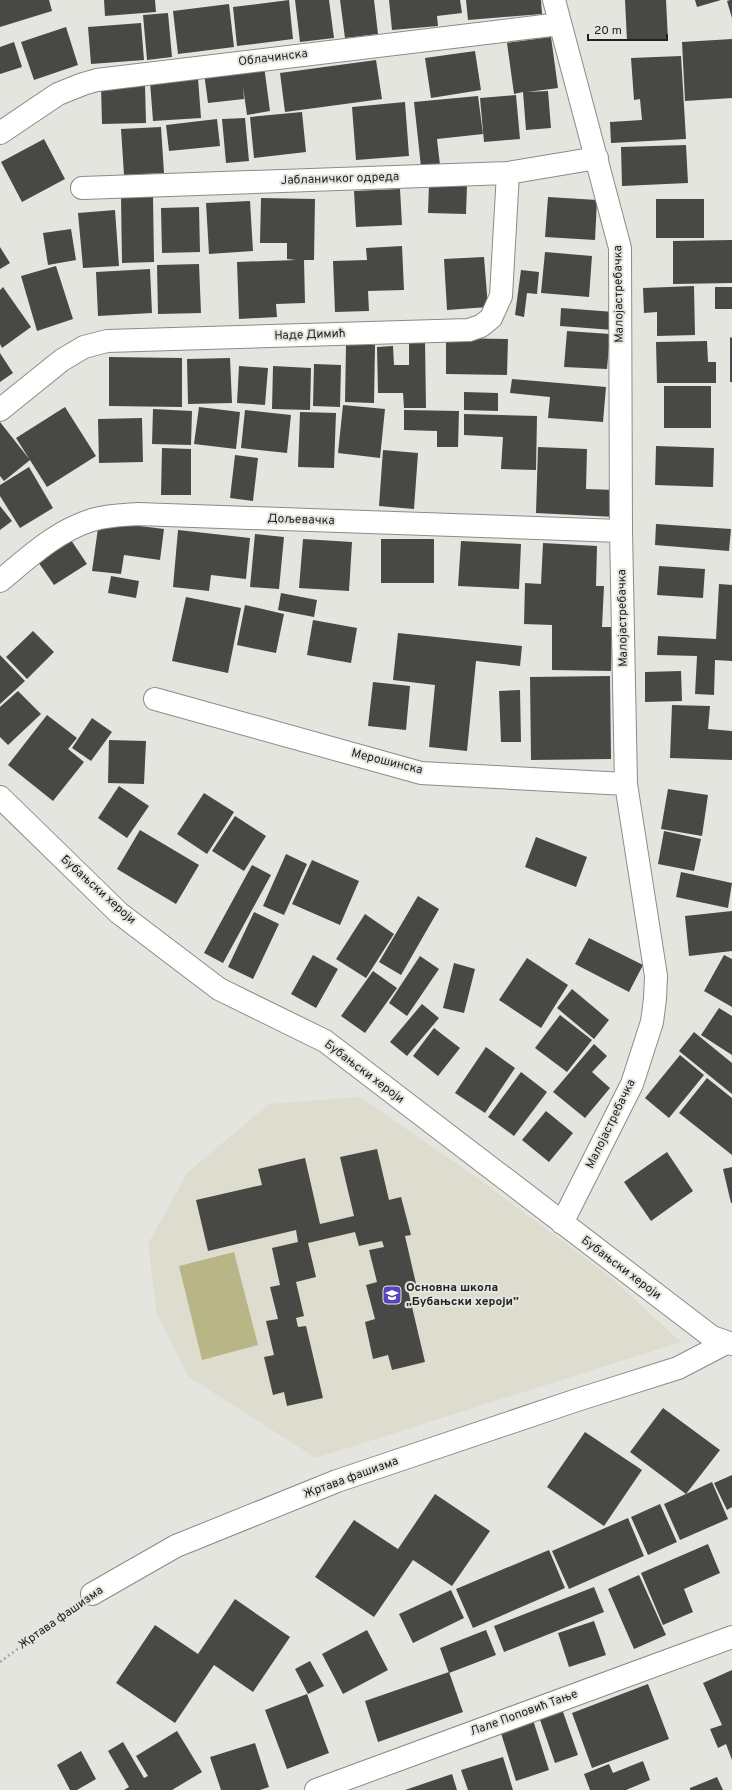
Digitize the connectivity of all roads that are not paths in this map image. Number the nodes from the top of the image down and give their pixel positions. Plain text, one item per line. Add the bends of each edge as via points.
1 (554, 0) edge
2 (560, 24) junction
3 (0, 131) edge
4 (597, 158) junction
5 (508, 173) junction
6 (82, 188) dead end
7 (0, 410) edge
8 (622, 531) junction
9 (0, 581) edge
10 (155, 699) dead end
11 (626, 784) junction
12 (0, 797) edge
13 (562, 1223) junction
14 (729, 1344) edge
15 (92, 1594) road end
16 (732, 1637) edge
17 (316, 1790) edge

1 - 2 street, Малојастребачка
2 - 3 street, Облачинска via 98,80 58,94
2 - 4 street, Малојастребачка
4 - 5 street, Јабланичког одреда
4 - 8 street, Малојастребачка via 620,248
5 - 6 street, Јабланичког одреда
5 - 7 street, Наде Димић via 501,296 491,318 480,326 469,330 107,341 84,347 62,360
8 - 9 street, Дољевачка via 115,515 92,520 53,538
8 - 11 street, Малојастребачка
10 - 11 street, Мерошинска via 421,772
11 - 13 street, Малојастребачка via 653,954 655,999 652,1022 632,1084
12 - 13 street, Бубањски хероји via 119,913 219,989 325,1041
13 - 14 street, Бубањски хероји via 712,1337
14 - 15 street, Жртава фашизма via 678,1368 337,1481 176,1546
16 - 17 street, Лале Поповић Тање

